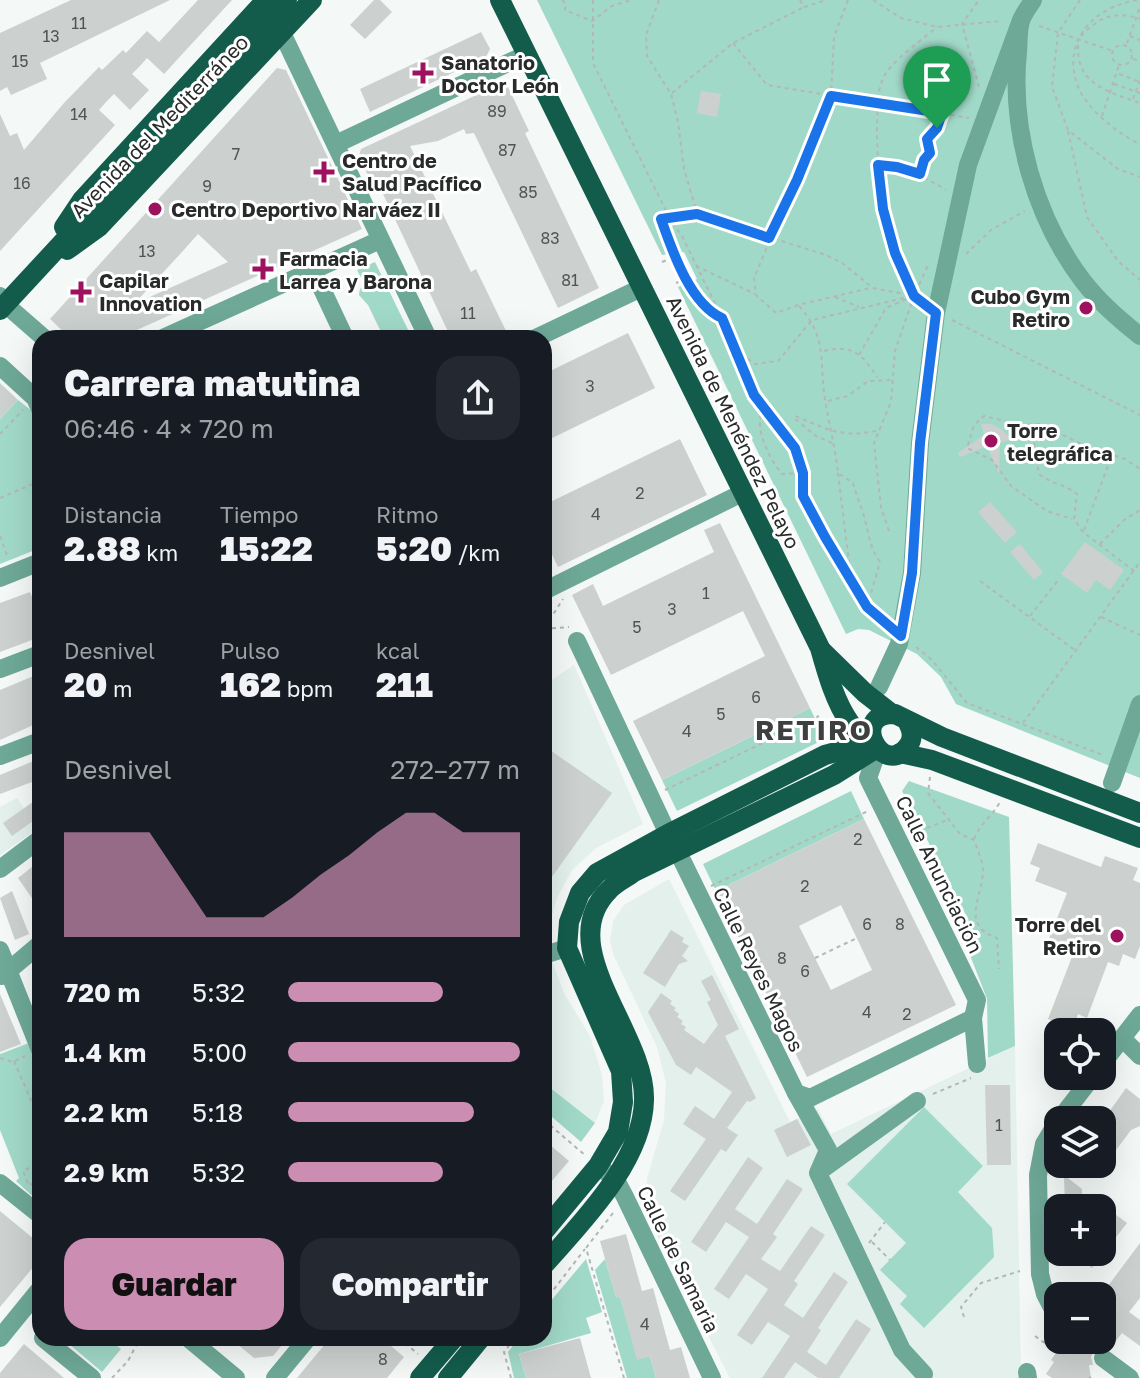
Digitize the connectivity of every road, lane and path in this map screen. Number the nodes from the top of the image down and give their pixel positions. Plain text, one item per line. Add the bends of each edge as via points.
1 (266, 0) edge
2 (287, 0) edge
3 (312, 0) edge
4 (562, 0) edge
5 (593, 0) edge
6 (631, 0) edge
7 (659, 0) edge
8 (800, 0) edge
9 (826, 0) edge
10 (848, 0) edge
11 (873, 0) edge
12 (979, 0) edge
13 (1033, 0) edge
14 (1080, 0) edge
15 (1137, 0) edge
16 (505, 3) edge
17 (804, 7) junction
18 (1140, 7) edge
19 (1138, 18) edge
20 (1021, 20) junction
21 (592, 21) junction
22 (962, 24) junction
23 (937, 27) junction
24 (1133, 28) junction
25 (1140, 30) edge
26 (282, 33) junction
27 (1058, 33) junction
28 (1130, 36) junction
29 (1078, 39) junction
30 (1140, 40) edge
31 (733, 43) junction
32 (1126, 45) junction
33 (1113, 51) junction
34 (527, 54) junction
35 (1132, 58) junction
36 (1140, 61) edge
37 (1120, 64) junction
38 (1116, 73) junction
39 (1140, 81) edge
40 (1113, 83) junction
41 (1138, 92) edge
42 (1110, 93) junction
43 (671, 94) junction
44 (831, 96) junction
45 (976, 97) dead end
46 (1133, 100) junction
47 (1140, 103) edge
48 (878, 105) junction
49 (973, 108) dead end
50 (942, 113) junction
51 (1101, 116) junction
52 (1068, 130) junction
53 (1140, 143) edge
54 (336, 144) junction
55 (878, 165) junction
56 (920, 174) junction
57 (1140, 177) edge
58 (950, 192) dead end
59 (1041, 205) junction
60 (697, 214) junction
61 (669, 217) junction
62 (769, 238) junction
63 (380, 240) junction
64 (966, 254) dead end
65 (675, 257) junction
66 (662, 262) dead end
67 (696, 266) junction
68 (313, 270) junction
69 (31, 276) junction
70 (687, 279) junction
71 (1140, 280) edge
72 (676, 283) dead end
73 (641, 288) junction
74 (873, 288) junction
75 (756, 295) junction
76 (914, 296) junction
77 (834, 297) junction
78 (2, 303) edge
79 (798, 305) junction
80 (862, 308) junction
81 (936, 313) junction
82 (722, 318) junction
83 (812, 320) junction
84 (34, 330) edge
85 (181, 330) edge
86 (341, 330) edge
87 (424, 330) edge
88 (552, 330) edge
89 (1140, 336) edge
90 (823, 351) junction
91 (738, 352) junction
92 (859, 355) junction
93 (0, 366) edge
94 (893, 379) junction
95 (878, 380) junction
96 (32, 395) edge
97 (826, 401) junction
98 (32, 405) edge
99 (763, 407) junction
100 (1140, 415) edge
101 (1041, 424) junction
102 (832, 431) junction
103 (878, 431) junction
104 (0, 434) edge
105 (834, 444) junction
106 (1112, 455) junction
107 (1140, 469) edge
108 (803, 473) junction
109 (838, 473) junction
110 (32, 484) edge
111 (742, 493) junction
112 (0, 498) edge
113 (1140, 510) edge
114 (1074, 519) junction
115 (889, 531) dead end
116 (1083, 532) junction
117 (0, 536) edge
118 (1099, 545) junction
119 (1140, 562) edge
120 (32, 565) edge
121 (1134, 571) junction
122 (7, 575) edge
123 (851, 579) junction
124 (1059, 579) dead end
125 (980, 581) dead end
126 (552, 586) edge
127 (867, 607) junction
128 (1030, 617) junction
129 (1100, 617) junction
130 (1140, 635) edge
131 (901, 636) junction
132 (577, 641) dead end
133 (820, 648) junction
134 (1076, 651) junction
135 (32, 657) edge
136 (0, 669) edge
137 (879, 687) dead end
138 (1140, 704) edge
139 (819, 716) dead end
140 (900, 718) junction
141 (1022, 724) junction
142 (32, 744) edge
143 (875, 745) junction
144 (900, 753) junction
145 (0, 756) edge
146 (932, 760) junction
147 (1119, 761) junction
148 (1112, 783) dead end
149 (1009, 787) junction
150 (651, 797) junction
151 (869, 810) dead end
152 (1140, 813) edge
153 (948, 820) junction
154 (1140, 838) edge
155 (898, 839) junction
156 (974, 840) junction
157 (672, 842) junction
158 (32, 845) edge
159 (0, 869) edge
160 (698, 893) junction
161 (857, 938) dead end
162 (567, 948) junction
163 (0, 950) edge
164 (32, 951) edge
165 (552, 953) edge
166 (815, 958) dead end
167 (999, 969) dead end
168 (4, 974) edge
169 (1140, 1015) edge
170 (973, 1018) junction
171 (32, 1033) edge
172 (1122, 1038) junction
173 (1116, 1046) edge
174 (32, 1053) edge
175 (1140, 1056) edge
176 (0, 1058) edge
177 (14, 1061) junction
178 (977, 1064) joint
179 (1082, 1090) edge
180 (803, 1095) junction
181 (917, 1101) joint
182 (32, 1103) edge
183 (1070, 1106) edge
184 (552, 1127) edge
185 (1044, 1144) edge
186 (598, 1166) junction
187 (32, 1167) edge
188 (818, 1173) junction
189 (615, 1178) junction
190 (0, 1183) edge
191 (22, 1189) junction
192 (32, 1191) edge
193 (32, 1203) edge
194 (614, 1212) dead end
195 (552, 1221) edge
196 (885, 1222) dead end
197 (586, 1248) junction
198 (552, 1255) edge
199 (890, 1260) dead end
200 (1020, 1271) dead end
201 (1044, 1290) edge
202 (552, 1292) edge
203 (32, 1298) edge
204 (17, 1316) junction
205 (964, 1317) dead end
206 (32, 1329) edge
207 (1035, 1336) dead end
208 (0, 1338) edge
209 (1044, 1343) edge
210 (53, 1346) edge
211 (136, 1346) edge
212 (198, 1346) edge
213 (301, 1346) edge
214 (406, 1346) edge
215 (447, 1346) edge
216 (474, 1346) edge
217 (509, 1346) edge
218 (1103, 1358) tunnel mouth
219 (426, 1371) edge
220 (924, 1374) dead end
221 (92, 1378) edge
222 (112, 1378) edge
223 (236, 1378) edge
224 (275, 1378) edge
225 (448, 1378) edge
226 (511, 1378) edge
227 (624, 1378) edge
228 (712, 1378) edge
229 (1130, 1378) edge

1 - 69 main road, Avenida del Mediterráneo via 82,200
2 - 69 main road, Avenida del Mediterráneo
3 - 26 main road, Avenida del Mediterráneo
4 - 21 path via 565,10
5 - 21 path
6 - 21 path
7 - 43 path via 646,35 647,56
8 - 17 path
9 - 17 path
10 - 44 path via 834,37
11 - 23 path via 901,18
12 - 22 path
13 - 20 street
14 - 27 path
15 - 29 path via 1097,15
16 - 34 main road, Avenida de Menéndez Pelayo
17 - 31 path
18 - 19 path
19 - 24 path
19 - 29 path via 1103,18
20 - 22 path
20 - 27 path
20 - 59 street via 1016,72 1020,126
20 - 81 street via 968,165
21 - 61 path via 593,63
22 - 23 path
22 - 45 path via 979,87
23 - 48 path via 886,72
24 - 25 path
24 - 28 path
26 - 54 street
26 - 69 main road, Avenida del Mediterráneo via 99,227
27 - 29 path
27 - 52 path via 1052,87
28 - 30 path
28 - 32 path
29 - 33 path
29 - 42 path via 1079,63 1086,76
29 - 51 path via 1078,86
31 - 43 path
31 - 44 path via 767,85
32 - 33 path
32 - 35 path
33 - 37 path
34 - 54 street
34 - 73 main road, Avenida de Menéndez Pelayo
35 - 36 path
35 - 37 path
37 - 38 path
38 - 39 path
38 - 40 path
39 - 41 path
40 - 41 path
40 - 42 path
41 - 46 path
42 - 46 path
42 - 51 path
43 - 60 path
44 - 48 path
44 - 62 path
46 - 47 path
48 - 50 path
48 - 55 path
49 - 50 path via 970,118
50 - 56 path via 927,139 930,153
51 - 53 path
52 - 57 path via 1118,169
52 - 71 path via 1087,217 1118,261
54 - 63 street
55 - 56 path
55 - 76 path via 895,253
56 - 58 path
59 - 64 path via 1005,221
59 - 89 street via 1082,281
60 - 61 path
60 - 62 path
61 - 65 path via 661,219
61 - 67 path
62 - 74 path via 842,263
62 - 75 path via 754,278
63 - 68 street
63 - 87 street
65 - 66 path
65 - 70 path
67 - 75 path
67 - 82 path
68 - 85 street
68 - 86 street
69 - 78 main road, Avenida del Mediterráneo
70 - 72 path
70 - 82 path via 709,312
73 - 88 street
73 - 111 main road, Avenida de Menéndez Pelayo
74 - 76 path
74 - 77 path
75 - 79 path via 776,313
76 - 80 path
76 - 81 path
76 - 92 path via 886,308
76 - 94 path via 895,351
77 - 79 path
77 - 80 path
78 - 84 street
79 - 83 path
80 - 83 path
81 - 100 path
81 - 131 street via 912,573
82 - 91 path
83 - 90 path
83 - 91 path via 778,361 755,364
90 - 92 path via 838,348
90 - 97 path
91 - 99 path
92 - 95 path
93 - 96 street
94 - 95 path
94 - 103 path via 891,402
95 - 97 path
97 - 102 path
98 - 104 path
99 - 108 path via 795,448
99 - 108 path via 760,430 774,464 782,474
101 - 106 path
101 - 114 path via 1035,464 1046,480 1077,494
101 - 114 path via 984,416 974,425 967,448 992,460 1011,486 1047,511
102 - 103 path
102 - 105 path
102 - 105 path via 795,416 802,427
103 - 115 path via 874,463
105 - 109 path
106 - 107 path
106 - 116 path
108 - 123 path via 803,496
109 - 123 path
109 - 127 path via 853,483 872,552 880,562
110 - 112 path
111 - 126 street
111 - 133 main road, Avenida de Menéndez Pelayo
113 - 118 path
114 - 116 path
116 - 118 path
117 - 122 path
118 - 121 path
119 - 121 path
120 - 122 street
121 - 129 path
123 - 127 path
124 - 128 path
125 - 128 path
127 - 131 path
128 - 134 path
129 - 130 path
129 - 134 path
131 - 137 street
131 - 141 path via 932,660 967,703
132 - 150 street, Calle Reyes Magos
133 - 140 main road, Avenida de Menéndez Pelayo via 860,689
133 - 143 main road, Avenida de Menéndez Pelayo via 852,726
134 - 141 path
135 - 136 street
138 - 147 street
139 - 150 path
140 - 143 main road via 877,720
140 - 144 main road via 912,734
140 - 152 main road, Avenida de Menéndez Pelayo
141 - 147 path
142 - 145 street
143 - 144 main road via 890,755
143 - 155 street, Calle Anunciación via 868,778
143 - 157 main road via 825,755
144 - 146 main road
146 - 149 main road
146 - 153 path via 928,793
147 - 148 street
149 - 154 main road
149 - 156 path
150 - 157 street, Calle Reyes Magos
151 - 160 path
153 - 155 path
153 - 156 path
155 - 170 street, Calle Anunciación via 977,1000
156 - 167 path via 983,868 976,923 997,938
157 - 160 street, Calle Reyes Magos
157 - 162 main road via 597,873 573,908
157 - 189 main road via 610,888 588,926 594,965 640,1065 645,1101 636,1139
158 - 159 street
160 - 180 street, Calle Reyes Magos
161 - 166 path
162 - 165 street
162 - 186 main road via 624,1086 618,1132
163 - 168 street
164 - 168 street
168 - 171 street
169 - 172 street
170 - 178 street, Calle Anunciación
170 - 180 street
172 - 173 street
172 - 175 street
174 - 177 path
176 - 177 path
177 - 182 path
178 - 181 path via 974,1076
179 - 183 street
180 - 188 street, Calle Reyes Magos via 828,1150
181 - 188 street
184 - 186 path
185 - 201 street via 1038,1175
186 - 189 street, Calle de Samaria
186 - 195 main road
187 - 191 path via 23,1171
188 - 220 street via 902,1350
189 - 198 main road
189 - 228 street, Calle de Samaria
190 - 191 street
191 - 192 path
191 - 193 street
194 - 197 path
196 - 199 path via 869,1242
197 - 202 path
197 - 227 path
200 - 205 path via 981,1283 961,1307
203 - 204 street
204 - 206 street
204 - 208 street
207 - 209 path
210 - 221 street
211 - 222 path
212 - 223 street
213 - 224 street
214 - 219 path
215 - 219 main road
216 - 225 main road
217 - 226 path via 504,1352
218 - 229 street

